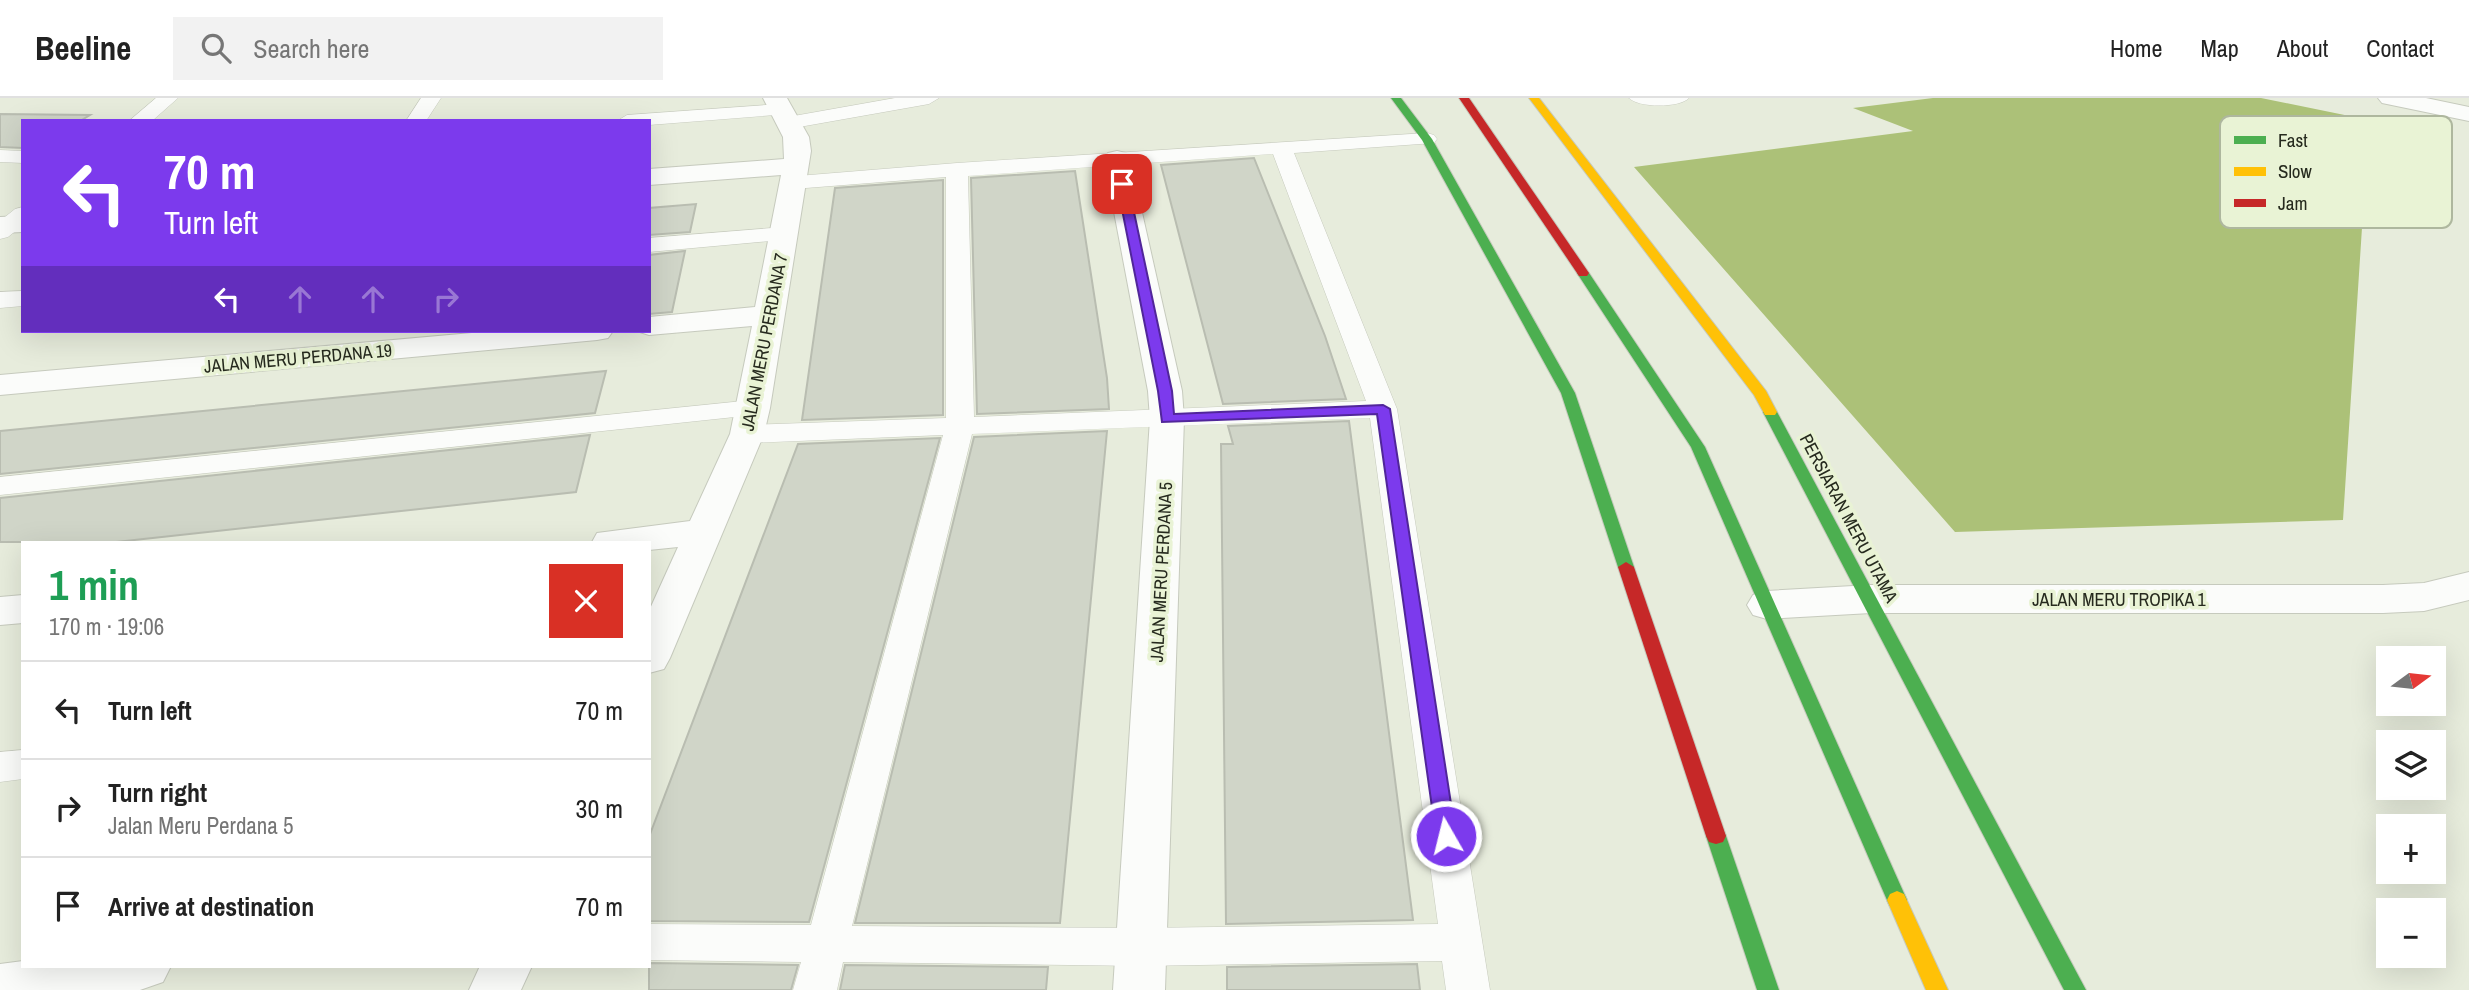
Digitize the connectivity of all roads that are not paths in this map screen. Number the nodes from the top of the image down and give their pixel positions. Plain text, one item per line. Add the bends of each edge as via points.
1 (168, 98) edge
2 (431, 98) edge
3 (929, 98) edge
4 (1396, 98) edge
5 (1464, 98) edge
6 (1534, 98) edge
7 (1639, 98) edge
8 (1679, 98) edge
9 (2390, 98) edge
10 (781, 110) edge
11 (2469, 114) edge
12 (1569, 117) dead end
13 (142, 119) edge
14 (417, 119) edge
15 (651, 119) edge
16 (1427, 139) junction
17 (1281, 147) junction
18 (1577, 154) junction
19 (0, 156) edge
20 (21, 157) edge
21 (1117, 159) junction
22 (957, 169) junction
23 (795, 174) junction
24 (651, 177) edge
25 (785, 234) junction
26 (651, 245) edge
27 (21, 298) edge
28 (0, 299) edge
29 (768, 315) junction
30 (651, 326) edge
31 (575, 333) edge
32 (0, 385) edge
33 (1383, 409) junction
34 (1167, 419) junction
35 (750, 421) junction
36 (960, 425) junction
37 (0, 486) edge
38 (704, 532) junction
39 (620, 541) edge
40 (2469, 586) edge
41 (1871, 599) junction
42 (1767, 605) junction
43 (21, 609) edge
44 (0, 611) edge
45 (651, 653) edge
46 (21, 764) edge
47 (0, 767) edge
48 (651, 942) edge
49 (828, 942) junction
50 (1462, 942) junction
51 (1141, 947) junction
52 (505, 968) edge
53 (128, 975) edge
54 (0, 988) edge
55 (495, 990) edge
56 (815, 990) edge
57 (1139, 990) edge
58 (1468, 990) edge
59 (1768, 990) edge
60 (1937, 990) edge
61 (2075, 990) edge

1 - 13 lane
2 - 14 lane
3 - 10 lane
4 - 16 main road
5 - 42 main road via 1681,418
6 - 18 main road, PERSIARAN MERU UTAMA
7 - 8 lane
9 - 11 street
10 - 15 lane
10 - 23 street, JALAN MERU PERDANA 7 via 796,136
12 - 18 main road
16 - 17 lane
16 - 59 main road via 1568,393
17 - 21 lane
17 - 33 lane
18 - 41 main road, PERSIARAN MERU UTAMA via 1761,394
19 - 20 lane
21 - 22 lane
21 - 34 street, JALAN MERU PERDANA 5
22 - 23 lane
22 - 36 lane
23 - 24 street
23 - 25 street, JALAN MERU PERDANA 7
25 - 26 lane
25 - 29 street, JALAN MERU PERDANA 7
27 - 28 lane
29 - 30 street
29 - 35 street, JALAN MERU PERDANA 7
31 - 32 street, JALAN MERU PERDANA 19
33 - 34 lane
33 - 50 lane
34 - 36 lane
34 - 51 street, JALAN MERU PERDANA 5
35 - 36 lane
35 - 37 lane
35 - 38 street, JALAN MERU PERDANA 7
36 - 49 lane
38 - 39 street
38 - 45 street, JALAN MERU PERDANA 7
40 - 41 street, JALAN MERU TROPIKA 1 via 2424,597 2383,599
41 - 42 street, JALAN MERU TROPIKA 1
41 - 61 main road, PERSIARAN MERU UTAMA
42 - 60 main road
43 - 44 street
46 - 47 lane
48 - 49 lane
49 - 51 lane
49 - 56 lane
50 - 51 lane
50 - 58 lane
51 - 57 street, JALAN MERU PERDANA 5
52 - 55 street
53 - 54 street

